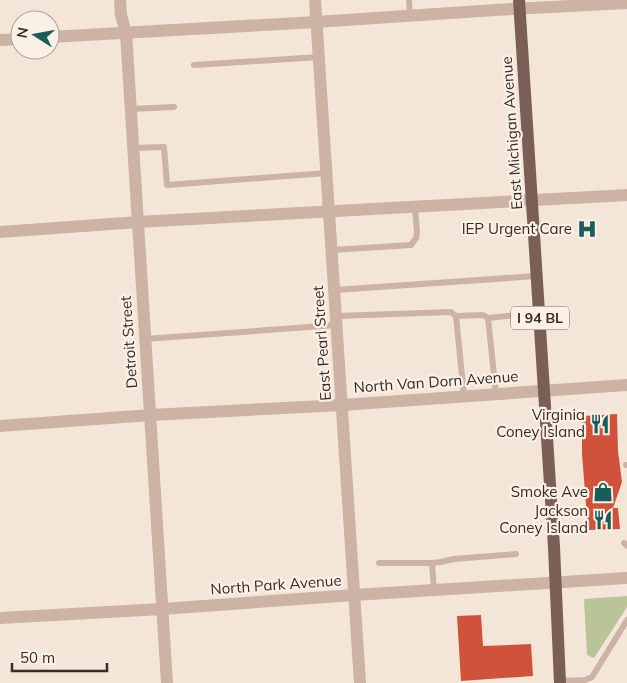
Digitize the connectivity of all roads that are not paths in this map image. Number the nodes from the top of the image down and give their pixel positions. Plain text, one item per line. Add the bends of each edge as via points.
1 (120, 0) edge
2 (315, 0) edge
3 (409, 0) edge
4 (627, 3) edge
5 (520, 4) edge
6 (410, 16) junction
7 (316, 22) junction
8 (126, 33) junction
9 (60, 36) edge
10 (319, 57) junction
11 (194, 65) dead end
12 (174, 107) dead end
13 (131, 110) junction
14 (134, 148) junction
15 (327, 172) junction
16 (627, 195) edge
17 (532, 200) junction
18 (415, 207) junction
19 (330, 212) junction
20 (138, 222) junction
21 (0, 232) edge
22 (332, 250) junction
23 (537, 276) junction
24 (335, 290) junction
25 (540, 313) junction
26 (456, 316) junction
27 (488, 318) junction
28 (337, 321) junction
29 (145, 339) junction
30 (627, 385) edge
31 (545, 390) junction
32 (496, 394) junction
33 (464, 396) junction
34 (342, 405) junction
35 (150, 415) junction
36 (0, 426) edge
37 (516, 554) dead end
38 (379, 563) dead end
39 (432, 563) junction
40 (627, 578) edge
41 (555, 583) junction
42 (434, 590) junction
43 (354, 595) junction
44 (162, 609) junction
45 (0, 618) edge
46 (627, 620) edge
47 (560, 682) edge
48 (167, 683) edge
49 (360, 683) edge

1 - 8 street, Detroit Street
2 - 7 street, East Pearl Street
3 - 6 lane
4 - 5 street
5 - 6 street
5 - 17 main road, East Michigan Avenue / I 94 BL
6 - 7 street
7 - 8 street
7 - 10 street, East Pearl Street
8 - 9 street
8 - 13 street, Detroit Street
10 - 11 lane
10 - 15 street, East Pearl Street
12 - 13 lane
13 - 14 street, Detroit Street
14 - 15 lane via 164,146 167,185
14 - 20 street, Detroit Street
15 - 19 street, East Pearl Street
16 - 17 street
17 - 18 street
17 - 23 main road, East Michigan Avenue / I 94 BL
18 - 19 street
18 - 22 lane via 417,232 411,245
19 - 20 street
19 - 22 street, East Pearl Street
20 - 21 street
20 - 29 street, Detroit Street
22 - 24 street, East Pearl Street
23 - 24 lane
23 - 25 main road, East Michigan Avenue / I 94 BL
24 - 28 street, East Pearl Street
25 - 27 lane
25 - 31 main road, East Michigan Avenue / I 94 BL
26 - 27 lane via 484,315
26 - 28 lane via 450,312
26 - 33 lane
27 - 32 lane
28 - 29 lane
28 - 34 street, East Pearl Street
29 - 35 street, Detroit Street
30 - 31 street, North Van Dorn Avenue
31 - 32 street, North Van Dorn Avenue
31 - 41 main road, East Michigan Avenue / I 94 BL
32 - 33 street, North Van Dorn Avenue
33 - 34 street, North Van Dorn Avenue
34 - 35 street, North Van Dorn Avenue
34 - 43 street, East Pearl Street
35 - 36 street, North Van Dorn Avenue
35 - 44 street, Detroit Street
37 - 39 lane via 454,558
38 - 39 lane
39 - 42 lane
40 - 41 street, North Park Avenue
41 - 42 street, North Park Avenue
41 - 47 main road, East Michigan Avenue / I 94 BL
42 - 43 street, North Park Avenue
43 - 44 street, North Park Avenue
43 - 49 street, East Pearl Street
44 - 45 street, North Park Avenue
44 - 48 street, Detroit Street
46 - 47 lane via 592,677

